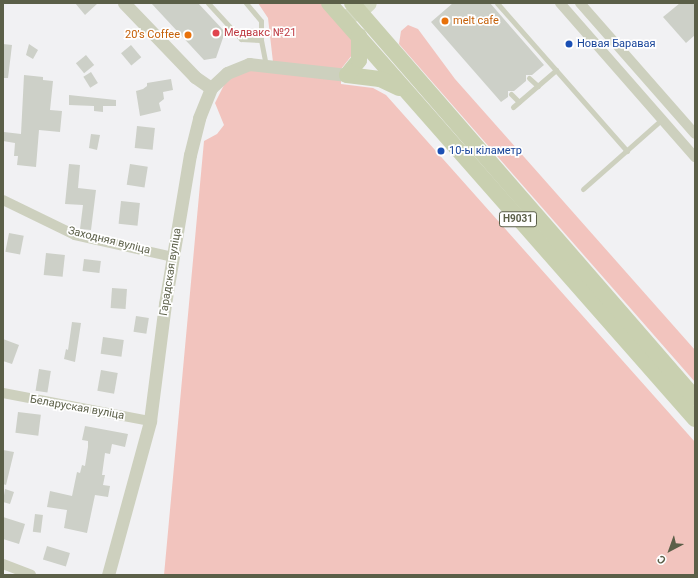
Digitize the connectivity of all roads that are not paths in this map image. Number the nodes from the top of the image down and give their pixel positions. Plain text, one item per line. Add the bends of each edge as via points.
1 (124, 3) edge
2 (208, 3) edge
3 (246, 3) edge
4 (329, 3) edge
5 (497, 3) edge
6 (560, 3) edge
7 (580, 3) edge
8 (354, 8) edge
9 (359, 36) junction
10 (261, 40) junction
11 (266, 66) junction
12 (556, 70) junction
13 (347, 75) junction
14 (529, 78) dead end
15 (538, 86) junction
16 (211, 88) junction
17 (407, 93) junction
18 (511, 94) dead end
19 (519, 102) junction
20 (513, 107) dead end
21 (662, 119) junction
22 (695, 134) edge
23 (627, 151) junction
24 (695, 157) edge
25 (583, 189) dead end
26 (3, 200) edge
27 (173, 256) junction
28 (3, 394) edge
29 (695, 398) edge
30 (695, 419) edge
31 (150, 421) junction
32 (3, 564) edge
33 (31, 575) edge
34 (108, 575) edge

1 - 16 street via 195,77
2 - 10 lane via 241,39
3 - 10 lane via 261,21
4 - 8 main road, Н9031
5 - 12 lane
6 - 21 street
7 - 22 street
8 - 9 main road, Н9031
8 - 29 main road, Н9031
9 - 13 main road via 359,60
9 - 17 main road, Н9031
10 - 11 lane
11 - 13 street
11 - 16 street via 249,64 238,67 222,76
12 - 15 lane
12 - 23 lane
13 - 17 main road via 380,79
14 - 15 lane
15 - 19 lane
16 - 27 street, Гарадская вуліца via 194,137
17 - 30 main road, Н9031
18 - 19 lane
19 - 20 lane
21 - 23 lane
21 - 24 street
23 - 25 lane
26 - 27 street, Заходняя вуліца via 75,235
27 - 31 street, Гарадская вуліца
28 - 31 street, Беларуская вуліца
31 - 34 street, Гарадская вуліца
32 - 33 street

